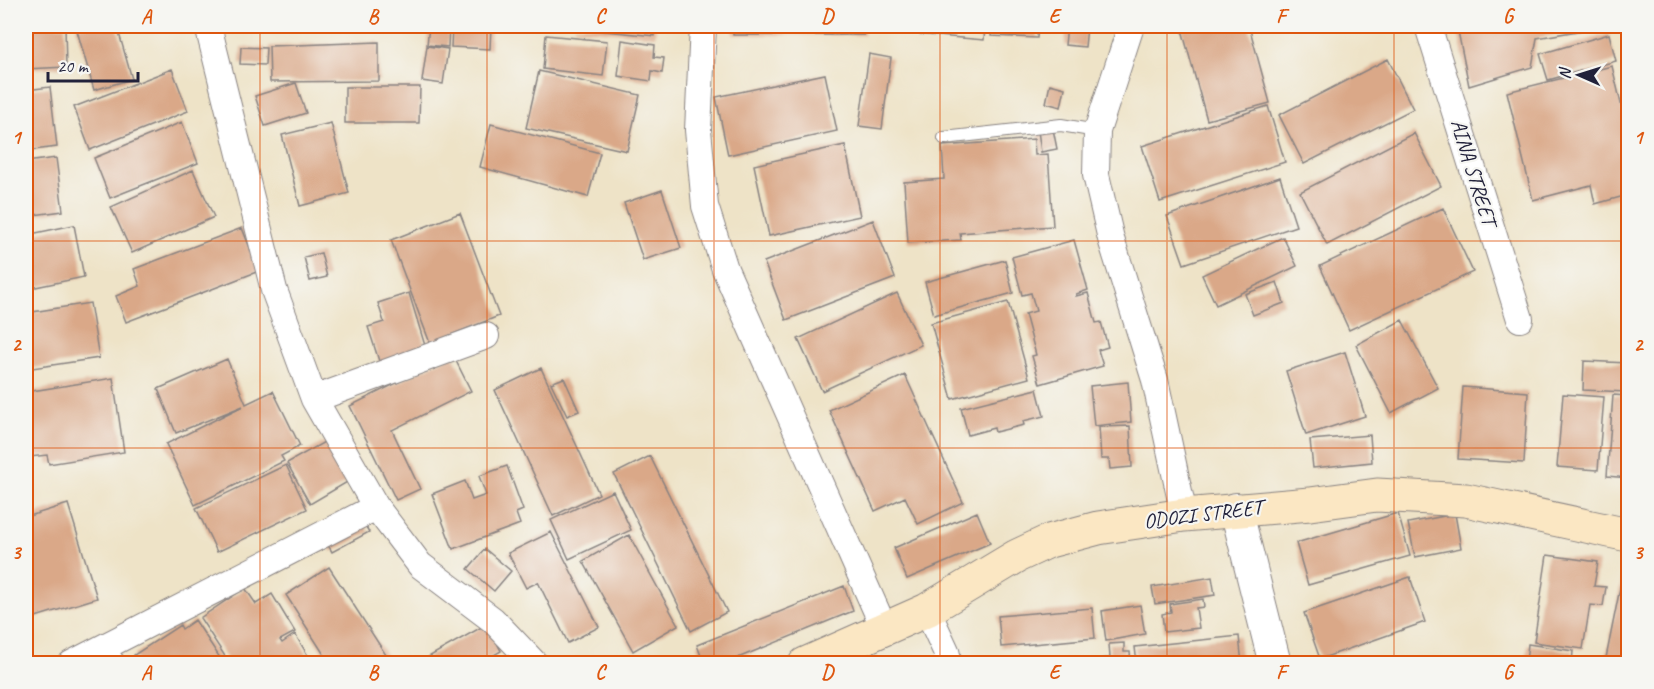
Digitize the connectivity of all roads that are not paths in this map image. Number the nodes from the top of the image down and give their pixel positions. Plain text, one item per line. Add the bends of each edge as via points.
1 (208, 26) edge
2 (704, 26) edge
3 (1131, 26) edge
4 (1428, 26) edge
5 (1097, 131) junction
6 (944, 138) dead end
7 (1520, 319) dead end
8 (486, 336) dead end
9 (314, 399) junction
10 (375, 507) junction
11 (1236, 509) junction
12 (1184, 514) junction
13 (1629, 535) edge
14 (927, 610) junction
15 (884, 628) junction
16 (113, 654) edge
17 (71, 663) edge
18 (535, 663) edge
19 (805, 663) edge
20 (949, 663) edge
21 (1275, 663) edge

1 - 9 street via 274,290
2 - 15 street via 698,130 705,206 725,269
3 - 5 street
4 - 7 street, AINA STREET
5 - 6 lane via 1061,125
5 - 12 street via 1096,175 1111,239 1155,380
8 - 9 street
9 - 10 street
10 - 16 street
10 - 18 street via 420,565 493,620
11 - 12 main road, ODOZI STREET
11 - 13 main road, ODOZI STREET via 1377,495 1466,500
11 - 21 street
12 - 14 main road, ODOZI STREET via 1098,528 1049,541
14 - 15 main road, ODOZI STREET
14 - 20 street
15 - 19 main road, ODOZI STREET
16 - 17 street

